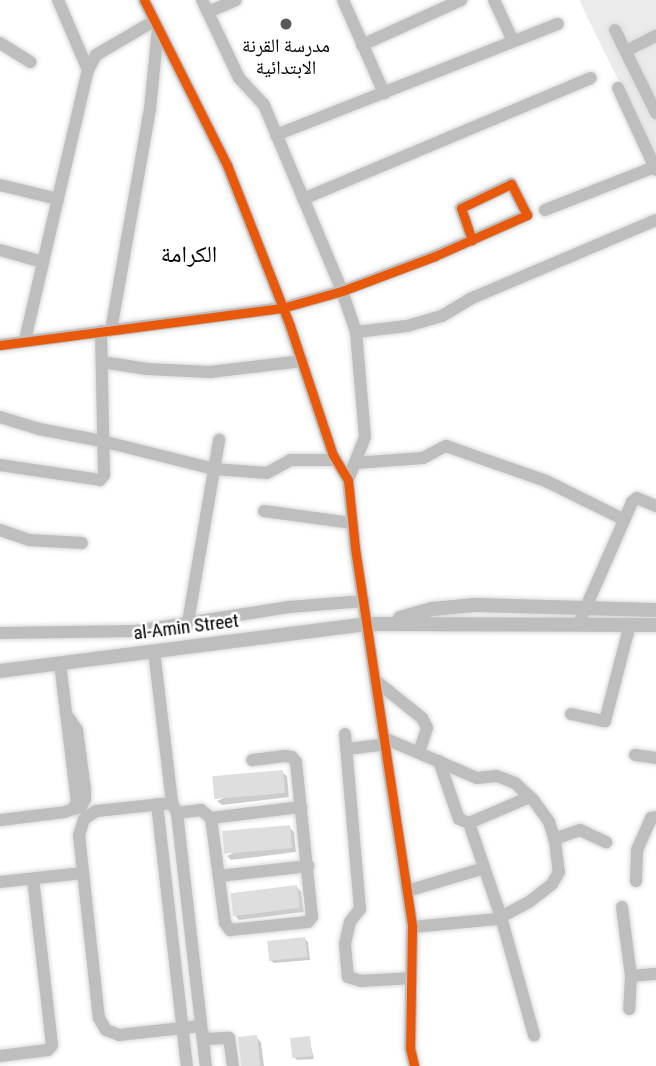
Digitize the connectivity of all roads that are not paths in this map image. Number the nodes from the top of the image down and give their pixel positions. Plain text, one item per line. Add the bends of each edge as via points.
1 (58, 0) edge
2 (144, 0) edge
3 (236, 0) edge
4 (343, 0) edge
5 (461, 0) edge
6 (494, 0) edge
7 (205, 6) edge
8 (558, 24) dead end
9 (156, 25) junction
10 (615, 30) dead end
11 (656, 36) edge
12 (513, 41) junction
13 (0, 43) edge
14 (362, 45) junction
15 (626, 51) junction
16 (30, 62) dead end
17 (88, 70) junction
18 (591, 78) dead end
19 (618, 88) dead end
20 (384, 93) junction
21 (656, 111) edge
22 (276, 135) junction
23 (655, 169) edge
24 (0, 185) edge
25 (303, 198) junction
26 (58, 199) junction
27 (545, 210) dead end
28 (656, 220) edge
29 (472, 240) junction
30 (0, 250) edge
31 (43, 262) junction
32 (342, 291) junction
33 (282, 308) junction
34 (106, 330) junction
35 (356, 332) junction
36 (25, 340) junction
37 (0, 345) edge
38 (302, 361) junction
39 (102, 362) junction
40 (0, 417) edge
41 (219, 440) dead end
42 (102, 441) junction
43 (336, 460) junction
44 (355, 463) junction
45 (0, 465) edge
46 (214, 469) junction
47 (348, 480) junction
48 (656, 506) edge
49 (264, 510) dead end
50 (623, 519) junction
51 (352, 523) junction
52 (0, 530) edge
53 (82, 543) dead end
54 (363, 601) junction
55 (583, 607) junction
56 (656, 610) edge
57 (188, 622) junction
58 (579, 623) junction
59 (372, 624) junction
60 (630, 624) junction
61 (656, 625) edge
62 (0, 633) edge
63 (154, 651) junction
64 (60, 663) junction
65 (0, 671) edge
66 (376, 681) junction
67 (571, 714) dead end
68 (345, 734) dead end
69 (384, 741) junction
70 (347, 749) junction
71 (418, 752) junction
72 (635, 755) dead end
73 (656, 758) edge
74 (252, 760) dead end
75 (439, 761) junction
76 (530, 797) junction
77 (157, 804) junction
78 (301, 807) junction
79 (174, 808) junction
80 (656, 817) edge
81 (211, 818) junction
82 (2, 820) edge
83 (469, 823) junction
84 (555, 839) junction
85 (606, 842) dead end
86 (309, 866) junction
87 (484, 868) junction
88 (83, 873) junction
89 (219, 876) junction
90 (33, 879) junction
91 (636, 881) dead end
92 (0, 882) edge
93 (407, 891) junction
94 (622, 907) dead end
95 (501, 917) junction
96 (412, 927) junction
97 (656, 974) edge
98 (631, 976) junction
99 (411, 978) junction
100 (629, 1009) dead end
101 (184, 1028) junction
102 (202, 1030) junction
103 (534, 1035) dead end
104 (29, 1052) junction
105 (0, 1056) edge
106 (31, 1066) edge
107 (187, 1066) edge
108 (206, 1066) edge
109 (233, 1066) edge
110 (414, 1066) edge

1 - 17 street
2 - 9 street
3 - 7 street
4 - 14 street
5 - 14 street
6 - 12 street
7 - 22 street via 239,78 264,105
8 - 12 street
9 - 17 street via 96,55
9 - 33 street via 227,165
9 - 34 street via 150,109
10 - 15 street
11 - 15 street
12 - 20 street
13 - 16 street
14 - 20 street
15 - 21 street
17 - 26 street
18 - 25 street
19 - 23 street
20 - 22 street
22 - 25 street
23 - 27 street
24 - 26 street
25 - 32 street
26 - 31 street
28 - 35 street via 470,299 442,316
29 - 29 street via 527,215 511,184 461,208
29 - 32 street
30 - 31 street
31 - 36 street
32 - 33 street
32 - 35 street
33 - 34 street
33 - 38 street
34 - 36 street
34 - 39 street
35 - 44 street via 365,437
36 - 37 street
38 - 39 street via 210,372
38 - 43 street
39 - 42 street
40 - 42 street
41 - 46 street
42 - 45 street via 104,475 100,480
42 - 46 street
43 - 46 street via 290,460 267,472
43 - 47 street
44 - 47 street
44 - 50 street via 423,458 446,446 546,481
46 - 57 street
47 - 51 street
48 - 50 street via 637,498
49 - 51 street
50 - 55 street
51 - 54 street
52 - 53 street via 29,540
54 - 57 street
54 - 59 street
55 - 56 main road, al-Amin Street
55 - 58 street
55 - 59 main road, al-Amin Street via 475,605 432,609
57 - 62 street via 136,631
58 - 59 main road, al-Amin Street
58 - 60 main road, al-Amin Street
59 - 63 main road, al-Amin Street
59 - 66 street
60 - 61 main road, al-Amin Street
60 - 67 street via 605,721
63 - 64 main road, al-Amin Street
63 - 79 street
64 - 65 main road, al-Amin Street
64 - 82 street via 77,802 73,809
66 - 69 street
66 - 71 street via 422,718 427,728
68 - 70 street
69 - 70 street
69 - 71 street
69 - 93 street
70 - 99 street via 360,909 350,922 345,944 348,977 361,981
71 - 75 street
72 - 73 street
74 - 78 street via 292,757
75 - 76 street via 477,778 497,776 515,783
75 - 83 street via 459,819
76 - 83 street
76 - 84 street via 549,822
77 - 79 street
77 - 88 street via 96,810 85,819 79,835
77 - 101 street
78 - 81 street
78 - 86 street
79 - 81 street via 205,810
79 - 102 street
80 - 91 street via 651,818 637,850
81 - 89 street
83 - 87 street
84 - 85 street via 580,830
84 - 95 street via 559,872 552,884
86 - 89 street
86 - 89 street via 313,917 308,922 240,931 230,930 225,923
87 - 93 street
87 - 95 street
88 - 90 street
88 - 101 street via 99,1018 106,1030 119,1035
90 - 92 street
90 - 104 street via 52,1045 48,1050
93 - 96 street
94 - 98 street
95 - 96 street
95 - 103 street
96 - 99 street
97 - 98 street
98 - 100 street
99 - 110 street
101 - 102 street
101 - 107 street
102 - 108 street
102 - 109 street via 207,1039 229,1038
104 - 105 street
104 - 106 street

